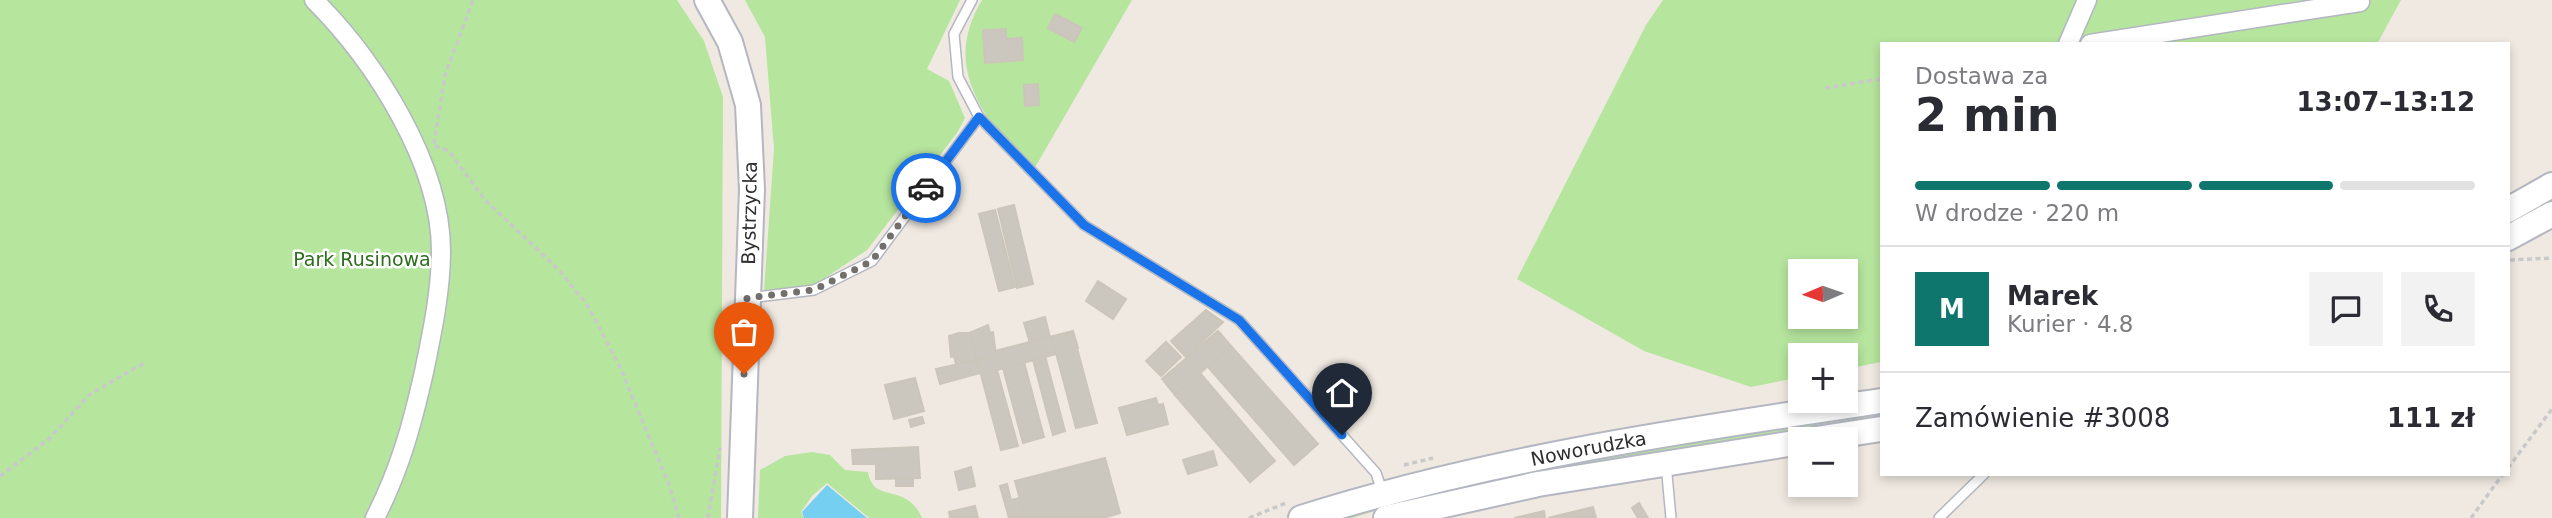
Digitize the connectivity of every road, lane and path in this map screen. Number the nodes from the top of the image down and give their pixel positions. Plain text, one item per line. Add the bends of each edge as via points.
1 (314, 0) edge
2 (473, 0) edge
3 (707, 0) edge
4 (972, 0) edge
5 (2087, 0) edge
6 (2360, 2) dead end
7 (2069, 42) edge
8 (2103, 42) edge
9 (1880, 79) edge
10 (1825, 88) dead end
11 (979, 117) junction
12 (435, 145) junction
13 (415, 147) junction
14 (2552, 185) edge
15 (2510, 209) edge
16 (2552, 214) edge
17 (2510, 237) edge
18 (2552, 258) edge
19 (2510, 260) edge
20 (747, 298) junction
21 (146, 362) dead end
22 (1880, 401) edge
23 (2552, 409) edge
24 (1880, 429) edge
25 (1858, 433) edge
26 (721, 442) dead end
27 (1788, 444) edge
28 (1666, 462) junction
29 (2510, 465) edge
30 (0, 476) edge
31 (1982, 476) edge
32 (2502, 476) edge
33 (1383, 492) junction
34 (1396, 517) edge
35 (375, 518) edge
36 (679, 518) edge
37 (709, 518) edge
38 (740, 518) edge
39 (1301, 518) edge
40 (1671, 518) edge
41 (1939, 518) edge
42 (2471, 518) edge

1 - 13 street via 380,82
2 - 12 path via 445,75
3 - 20 main road, Bystrzycka via 730,42 748,105 752,189
4 - 11 lane via 954,34 958,77
5 - 7 street
6 - 8 street
9 - 10 path
11 - 20 lane via 872,261 814,290
11 - 33 lane via 1084,225 1239,320 1376,473
12 - 13 path via 426,142
12 - 36 path via 449,152 485,200 559,270 589,306 619,365
13 - 35 street via 428,177 441,251 413,424
14 - 15 main road
16 - 17 main road
18 - 19 path
20 - 38 main road, Bystrzycka
21 - 30 path via 90,394 49,439
22 - 33 main road, Noworudzka via 1600,445
23 - 29 path
24 - 25 main road
26 - 37 path
27 - 28 main road, Noworudzka
28 - 34 main road, Noworudzka via 1538,484
28 - 40 lane
31 - 41 lane
32 - 42 path
33 - 39 main road, Noworudzka

